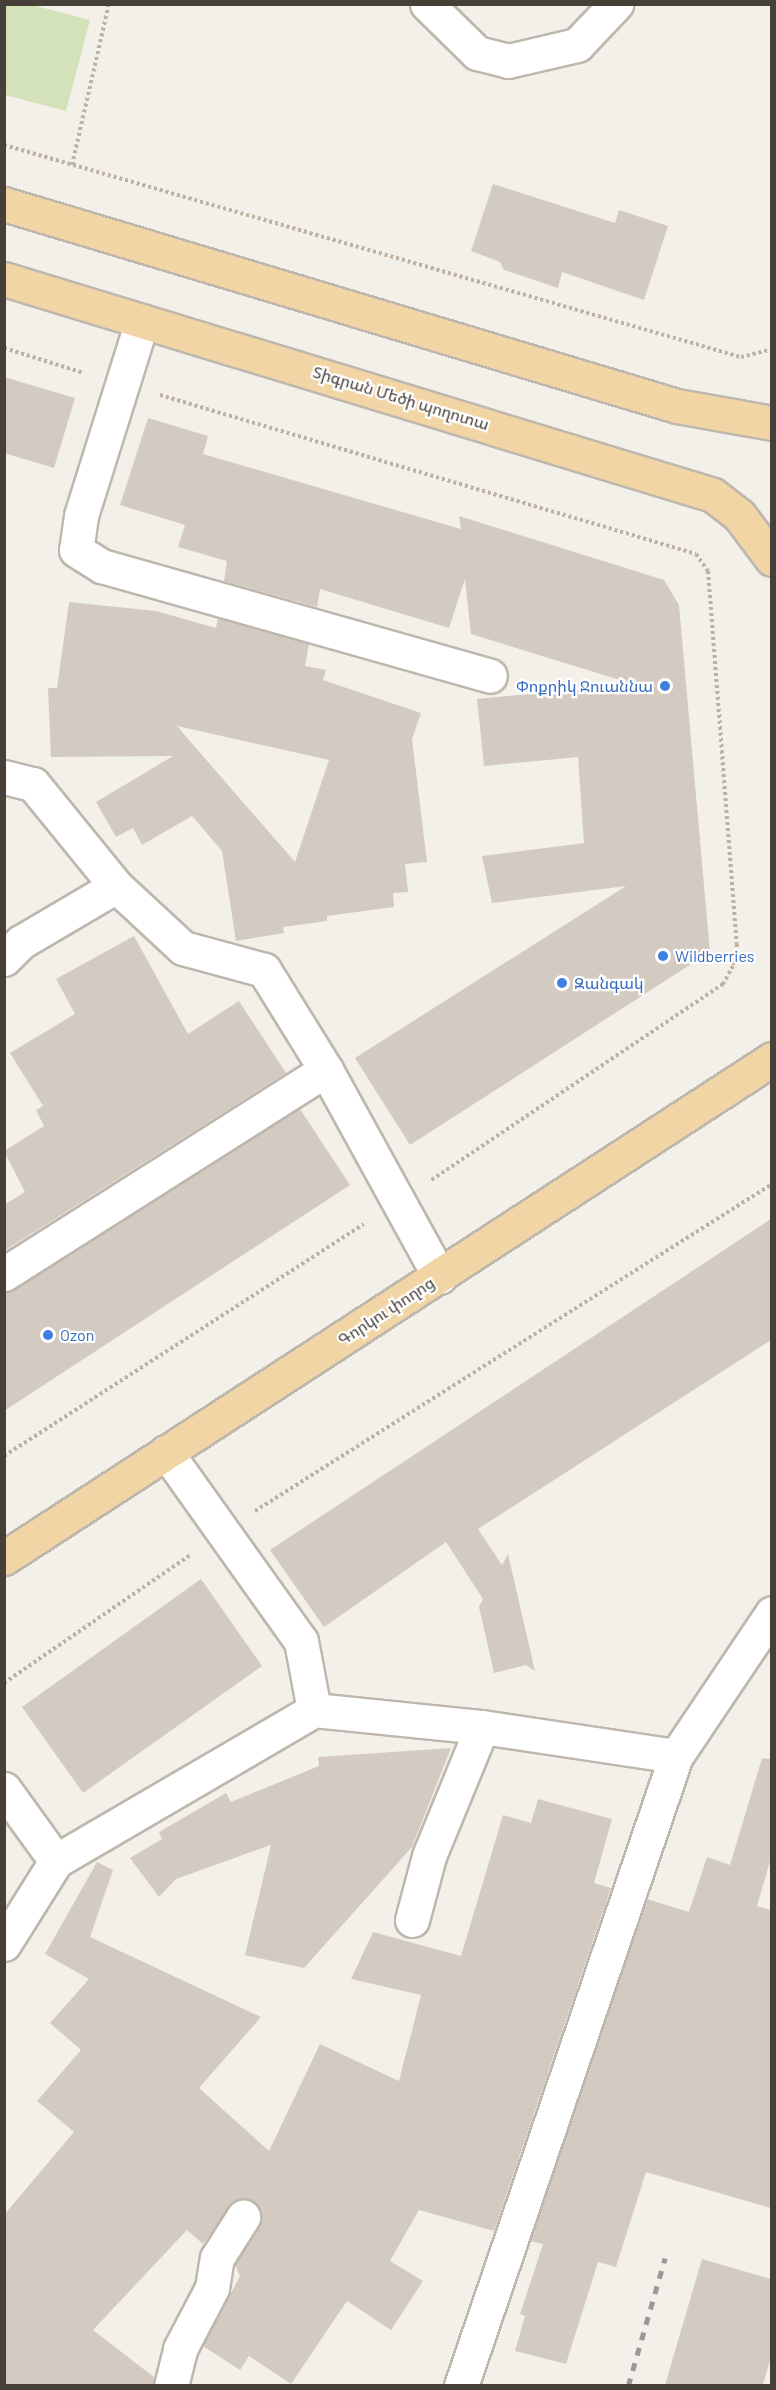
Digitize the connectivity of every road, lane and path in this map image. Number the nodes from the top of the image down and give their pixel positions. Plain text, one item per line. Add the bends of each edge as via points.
1 (109, 4) edge
2 (427, 4) edge
3 (616, 4) edge
4 (4, 145) edge
5 (72, 165) junction
6 (4, 204) edge
7 (4, 279) edge
8 (142, 321) junction
9 (771, 349) edge
10 (771, 423) edge
11 (771, 558) edge
12 (490, 675) dead end
13 (4, 777) edge
14 (116, 886) junction
15 (4, 959) edge
16 (770, 1058) edge
17 (326, 1070) junction
18 (771, 1184) edge
19 (399, 1202) junction
20 (4, 1274) edge
21 (440, 1277) junction
22 (166, 1452) junction
23 (4, 1456) edge
24 (223, 1532) junction
25 (4, 1558) edge
26 (771, 1613) edge
27 (4, 1683) edge
28 (315, 1710) junction
29 (482, 1727) junction
30 (676, 1756) junction
31 (4, 1789) edge
32 (56, 1861) junction
33 (412, 1920) dead end
34 (4, 1944) edge
35 (243, 2217) dead end
36 (171, 2385) edge
37 (461, 2385) edge

1 - 5 path
2 - 3 street via 477,53 508,61 577,45
4 - 5 path
5 - 9 path via 741,357
6 - 10 main road via 677,406
7 - 8 main road, Տիգրան Մեծի պողոտա
8 - 11 main road, Տիգրան Մեծի պողոտա via 713,495 739,515
8 - 12 street via 81,516 76,550 102,566
13 - 14 street via 33,784
14 - 15 street via 21,942
14 - 17 street via 183,948 264,969
16 - 21 main road, Գորկու փողոց
17 - 19 street
17 - 20 street
18 - 24 path
19 - 21 street
19 - 23 path
21 - 22 main road, Գորկու փողոց
22 - 24 street
22 - 25 main road, Գորկու փողոց
24 - 27 path
24 - 28 street via 301,1641
26 - 30 street
28 - 29 street
28 - 32 street
29 - 30 street
29 - 33 street via 429,1856
30 - 37 street
31 - 32 street
32 - 34 street
35 - 36 street via 217,2258 212,2288 180,2349

